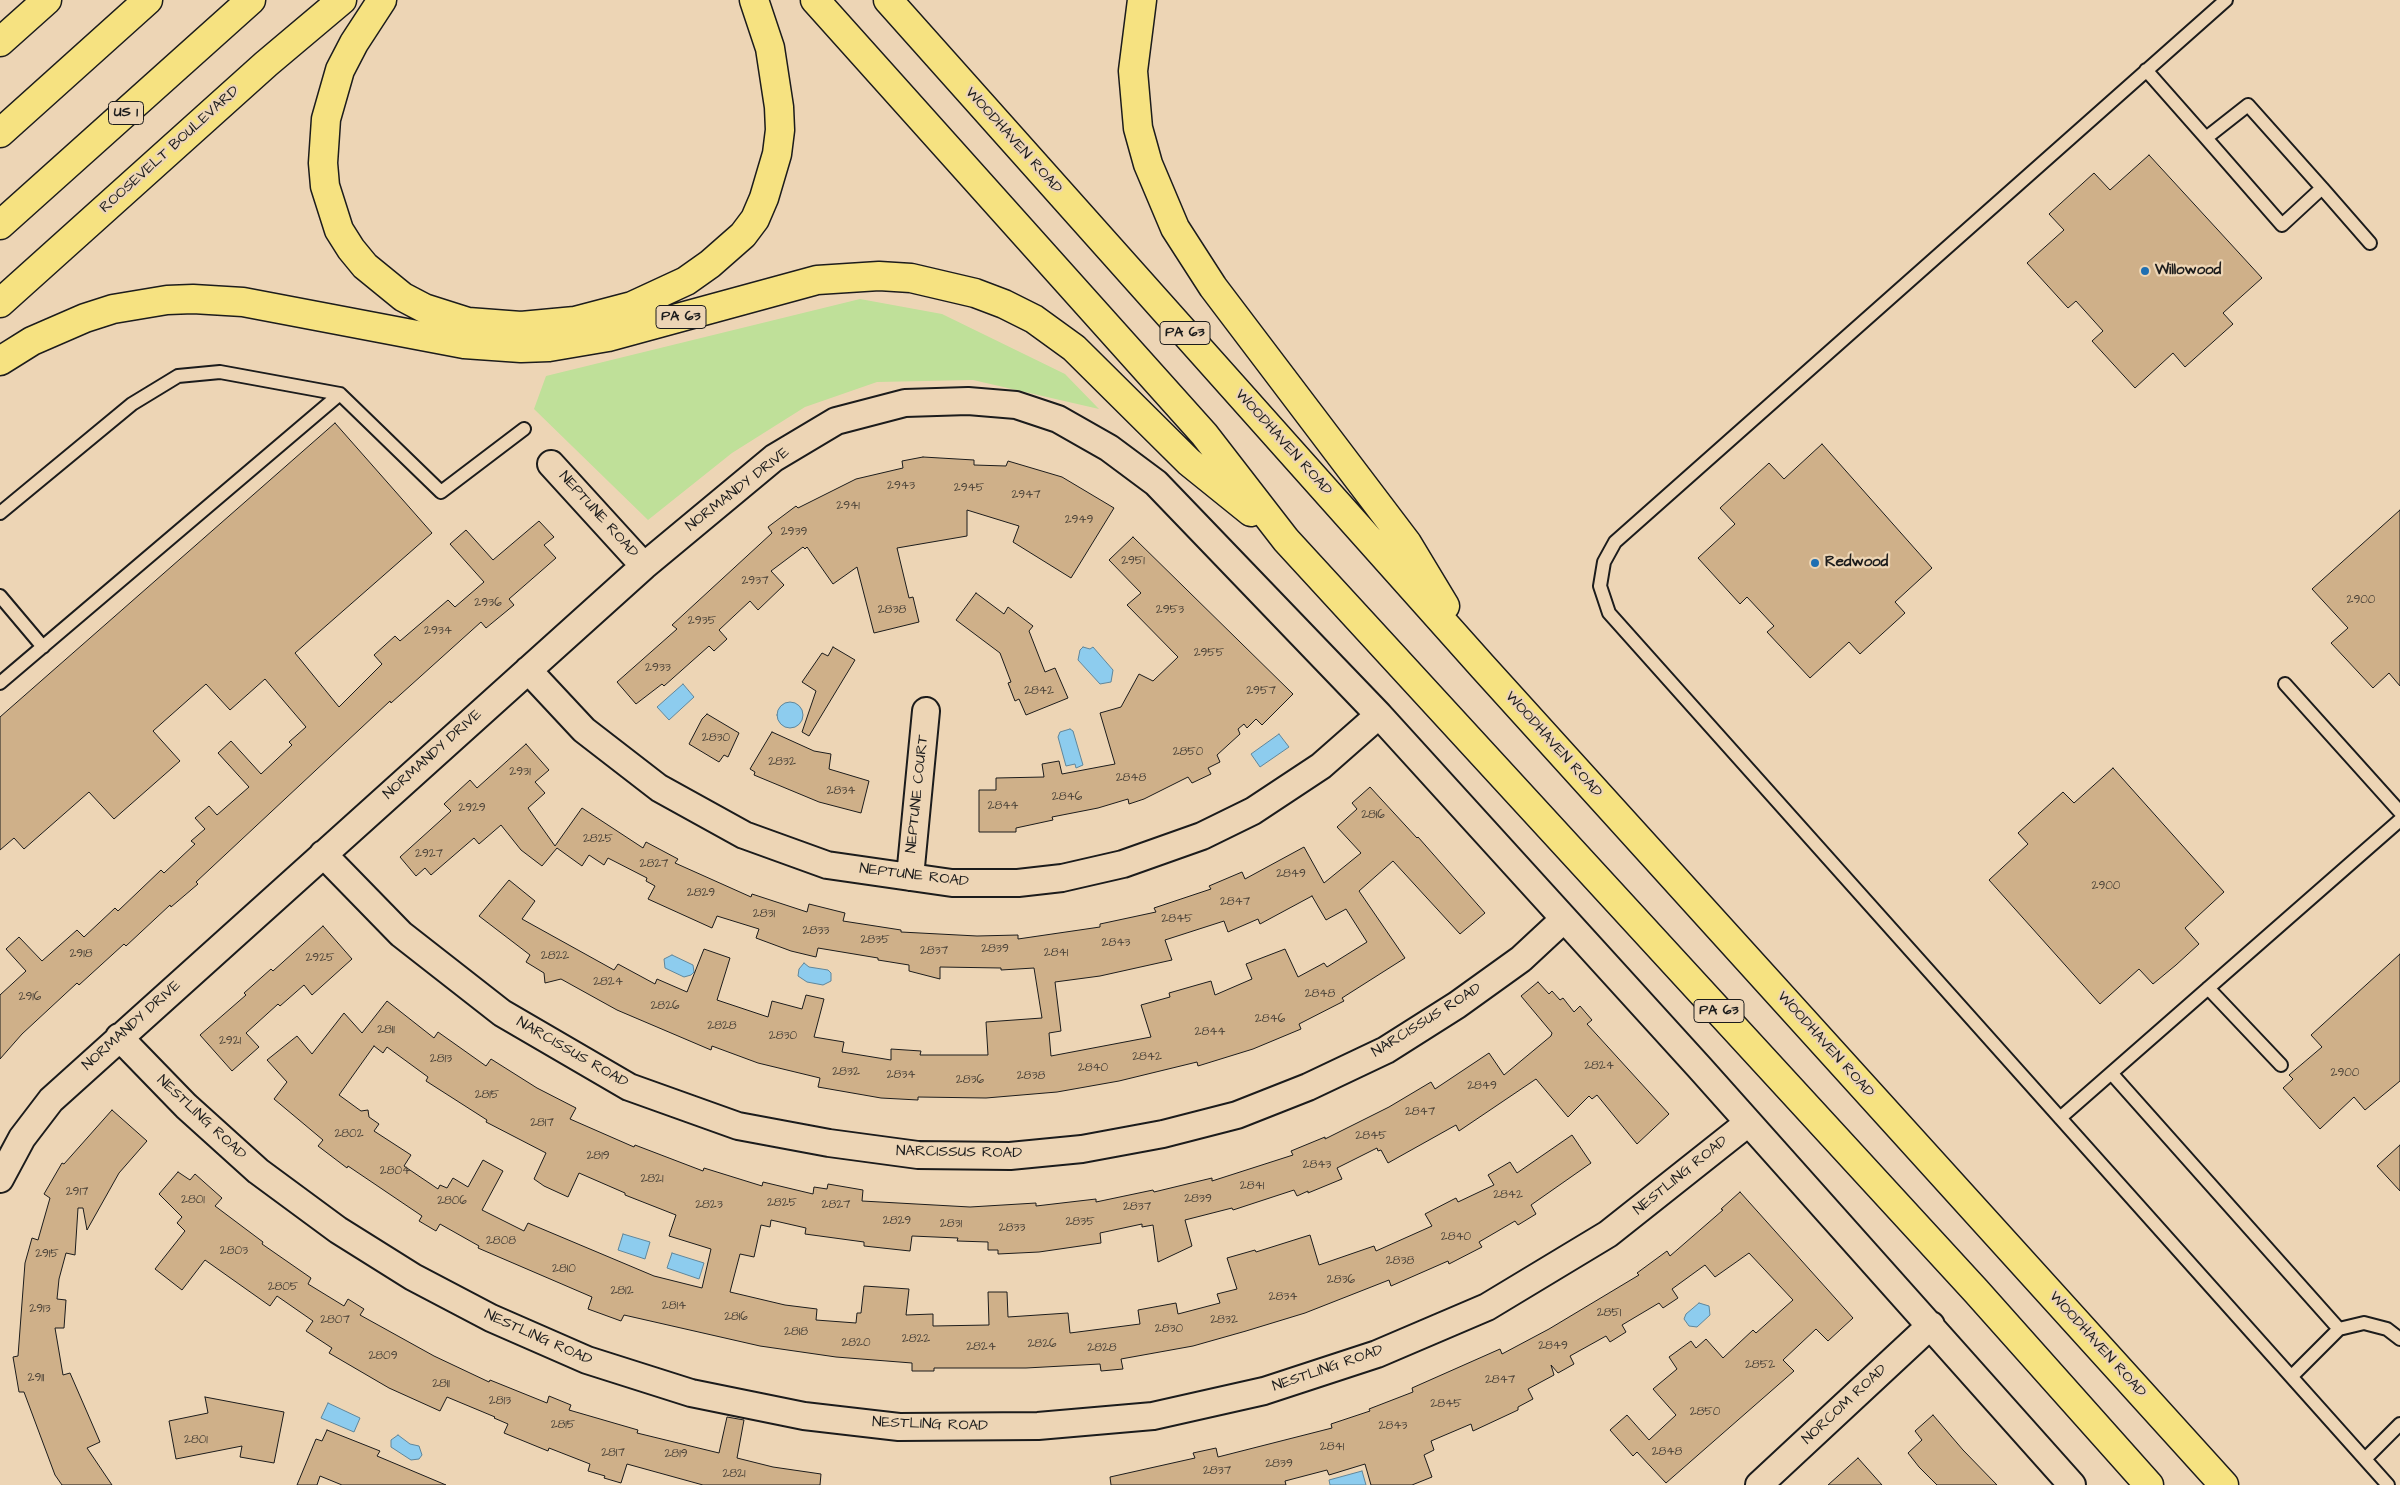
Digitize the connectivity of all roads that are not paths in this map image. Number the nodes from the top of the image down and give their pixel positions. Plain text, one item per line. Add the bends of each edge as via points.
1 (47, 0) edge
2 (148, 0) edge
3 (251, 0) edge
4 (342, 0) edge
5 (382, 0) edge
6 (754, 0) edge
7 (815, 0) edge
8 (888, 0) edge
9 (1142, 0) edge
10 (2226, 0) edge
11 (0, 42) edge
12 (2146, 70) junction
13 (0, 133) edge
14 (2206, 138) junction
15 (2322, 188) junction
16 (0, 225) edge
17 (2370, 243) dead end
18 (0, 303) edge
19 (0, 361) edge
20 (340, 394) junction
21 (524, 429) dead end
22 (551, 464) dead end
23 (0, 513) edge
24 (1286, 540) junction
25 (644, 566) junction
26 (0, 596) edge
27 (43, 647) junction
28 (1483, 667) junction
29 (528, 670) junction
30 (0, 683) edge
31 (2285, 684) dead end
32 (926, 712) dead end
33 (1379, 716) junction
34 (2400, 812) edge
35 (2400, 820) edge
36 (323, 854) junction
37 (910, 877) junction
38 (1564, 919) junction
39 (2208, 988) junction
40 (118, 1037) junction
41 (2281, 1065) dead end
42 (2112, 1074) junction
43 (2060, 1118) junction
44 (1748, 1123) junction
45 (0, 1179) edge
46 (1931, 1326) junction
47 (2339, 1330) junction
48 (2400, 1339) edge
49 (2292, 1376) junction
50 (2400, 1424) edge
51 (2365, 1459) junction
52 (1759, 1485) edge
53 (2072, 1485) edge
54 (2149, 1485) edge
55 (2224, 1485) edge
56 (2388, 1485) edge

1 - 11 highway
2 - 13 highway
3 - 16 highway, US 1
4 - 18 highway, ROOSEVELT BOULEVARD
5 - 6 highway via 340,70 326,118 325,186 339,230 365,266 403,297 424,308 468,322 521,326 575,321 632,306 659,295 717,259 743,235 764,198 780,130 770,48
7 - 24 highway via 1204,434
8 - 28 highway, WOODHAVEN ROAD / PA 63
9 - 28 highway via 1133,71 1136,110 1148,164 1175,228 1213,287 1407,543
10 - 12 lane
12 - 14 lane
12 - 43 lane via 1615,542 1604,562 1600,586 1609,613
14 - 15 lane via 2248,105
14 - 15 lane via 2282,225
15 - 17 lane
19 - 24 highway, PA 63 via 32,341 85,318 132,305 167,300 193,298 243,302 464,344 521,348 559,346 608,337 817,280 879,276 911,278 975,293 1034,319 1074,348 1189,462
20 - 21 lane via 441,492
20 - 23 lane via 220,372 178,376 132,404
20 - 27 lane
22 - 25 street, NEPTUNE ROAD
24 - 54 highway, PA 63 via 1970,1284
25 - 29 street, NORMANDY DRIVE
25 - 33 street, NORMANDY DRIVE via 774,458 836,421 905,403 968,401 1016,405 1058,419 1110,448 1156,483
26 - 27 lane
27 - 30 lane
28 - 55 highway, WOODHAVEN ROAD / PA 63
29 - 36 street, NORMANDY DRIVE
29 - 37 street, NEPTUNE ROAD via 584,730 644,777 744,836 828,865
31 - 34 lane
32 - 37 street, NEPTUNE COURT
33 - 37 street, NEPTUNE ROAD via 1321,766 1253,811 1202,836 1123,864 1062,878 1018,883 952,883
33 - 38 street
35 - 39 lane
36 - 38 street, NARCISSUS ROAD via 400,934 502,1013 629,1087 738,1126 829,1144 918,1155 1010,1156 1082,1149 1164,1134 1237,1115 1308,1087 1386,1050 1521,959
36 - 40 street, NORMANDY DRIVE
38 - 44 street
39 - 41 lane
39 - 42 lane
40 - 44 street, NESTLING ROAD via 186,1106 258,1171 338,1230 413,1277 490,1318 587,1360 691,1394 804,1416 900,1427 1038,1426 1153,1416 1264,1391 1377,1354 1487,1307 1608,1234
40 - 45 street, NORMANDY DRIVE via 51,1100 22,1138
42 - 43 lane
42 - 47 lane
43 - 49 lane
44 - 46 street
46 - 52 street, NORCOM ROAD
46 - 53 street
47 - 48 lane via 2364,1323 2387,1330
47 - 49 lane
49 - 51 lane
50 - 51 lane
51 - 56 lane

